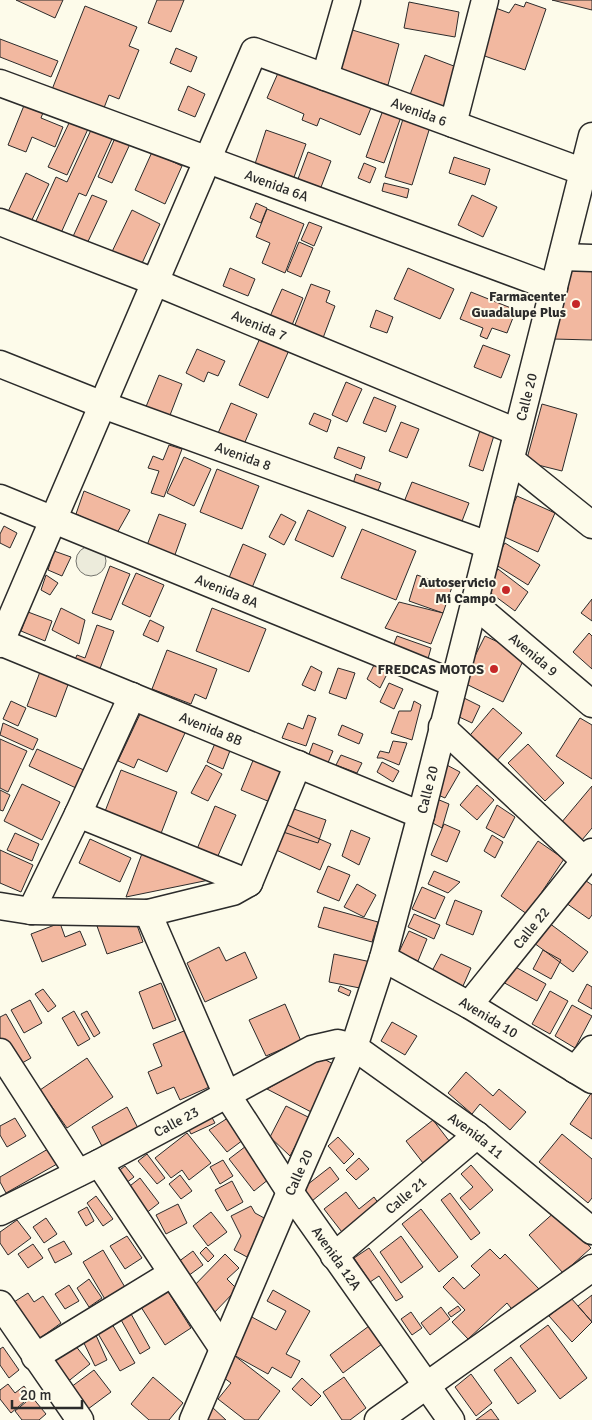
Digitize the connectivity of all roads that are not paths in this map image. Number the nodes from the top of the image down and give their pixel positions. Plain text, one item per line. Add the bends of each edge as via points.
1 (347, 0) edge
2 (485, 0) edge
3 (325, 77) junction
4 (0, 83) edge
5 (453, 124) junction
6 (592, 136) edge
7 (208, 160) junction
8 (584, 172) junction
9 (0, 222) edge
10 (562, 257) junction
11 (592, 258) edge
12 (155, 282) junction
13 (554, 288) junction
14 (0, 364) edge
15 (103, 405) junction
16 (517, 432) junction
17 (511, 460) junction
18 (0, 498) edge
19 (53, 520) junction
20 (592, 525) edge
21 (488, 545) junction
22 (474, 604) junction
23 (0, 642) edge
24 (453, 683) junction
25 (132, 696) junction
26 (592, 704) edge
27 (442, 727) junction
28 (298, 764) junction
29 (78, 814) junction
30 (421, 815) junction
31 (588, 857) edge
32 (249, 883) junction
33 (0, 906) edge
34 (31, 911) junction
35 (148, 913) junction
36 (383, 958) junction
37 (469, 1005) junction
38 (354, 1047) junction
39 (592, 1049) edge
40 (0, 1052) edge
41 (583, 1075) edge
42 (226, 1093) junction
43 (477, 1135) junction
44 (89, 1168) junction
45 (290, 1192) junction
46 (0, 1212) edge
47 (592, 1231) edge
48 (334, 1256) junction
49 (592, 1268) edge
50 (171, 1274) junction
51 (1, 1308) edge
52 (223, 1349) junction
53 (35, 1357) junction
54 (425, 1385) junction
55 (69, 1416) edge
56 (193, 1420) edge
57 (378, 1420) edge
58 (451, 1420) edge

1 - 3 street
2 - 5 street
3 - 5 street, Avenida 6
3 - 7 street, Avenida 6 via 254,51
4 - 7 street, Avenida 6A
5 - 8 street, Avenida 6
6 - 8 street, Calle 20
7 - 12 street
7 - 13 street, Avenida 6A
8 - 10 street, Calle 20
9 - 12 street, Avenida 7
10 - 11 street
10 - 13 street, Calle 20
12 - 15 street
12 - 16 street, Avenida 7
13 - 16 street, Calle 20
14 - 15 street, Avenida 8
15 - 19 street
15 - 21 street, Avenida 8
16 - 17 street, Calle 20
17 - 20 street
17 - 21 street, Calle 20
18 - 19 street, Avenida 8A
19 - 23 street
19 - 24 street, Avenida 8A
21 - 22 street, Calle 20
22 - 24 street, Calle 20
22 - 26 street, Avenida 9
23 - 25 street, Avenida 8B
24 - 27 street, Calle 20
25 - 28 street, Avenida 8B
25 - 29 street
27 - 30 street, Calle 20
27 - 31 street
28 - 30 street, Avenida 8B
28 - 32 street
29 - 32 street
29 - 34 street
30 - 36 street, Calle 20
31 - 37 street, Calle 22
32 - 35 street via 233,892
33 - 34 street
34 - 35 street
35 - 42 street, Avenida 12A
36 - 37 street, Avenida 10
36 - 38 street, Calle 20
37 - 41 street, Avenida 10
38 - 42 street, Calle 23 via 338,1043 312,1048
38 - 43 street, Avenida 11
38 - 45 street, Calle 20
39 - 41 street
40 - 44 street
42 - 44 street, Calle 23
42 - 45 street, Avenida 12A
43 - 47 street, Avenida 11
43 - 48 street, Calle 21
44 - 46 street, Calle 23
44 - 50 street
45 - 48 street, Avenida 12A
45 - 52 street, Calle 20
48 - 54 street, Avenida 12A
49 - 54 street
50 - 52 street
50 - 53 street
51 - 53 street
52 - 56 street, Calle 20
53 - 55 street
54 - 57 street
54 - 58 street, Avenida 12A

